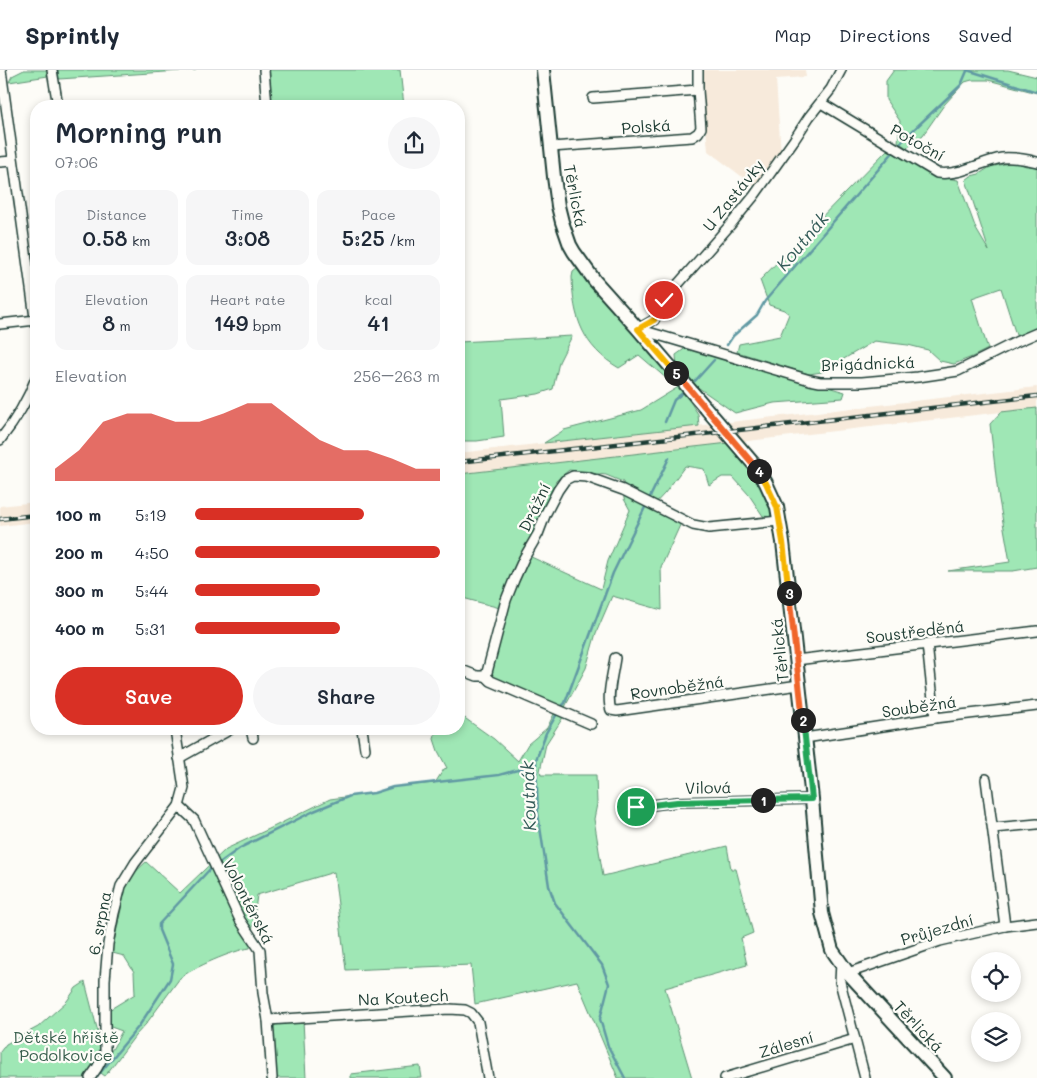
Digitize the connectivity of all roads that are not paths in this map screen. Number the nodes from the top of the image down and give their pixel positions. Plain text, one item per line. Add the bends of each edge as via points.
1 (1, 70) edge
2 (52, 70) edge
3 (264, 70) edge
4 (543, 70) edge
5 (698, 70) edge
6 (841, 70) edge
7 (698, 90) junction
8 (594, 98) dead end
9 (57, 100) edge
10 (266, 100) edge
11 (821, 103) junction
12 (551, 148) junction
13 (13, 160) junction
14 (0, 162) edge
15 (1037, 162) edge
16 (30, 278) edge
17 (30, 321) edge
18 (0, 324) edge
19 (638, 329) junction
20 (1037, 333) edge
21 (30, 393) edge
22 (0, 440) edge
23 (779, 521) junction
24 (1037, 631) edge
25 (926, 644) junction
26 (615, 658) dead end
27 (796, 660) junction
28 (465, 671) edge
29 (486, 676) junction
30 (799, 685) junction
31 (1037, 706) edge
32 (935, 718) junction
33 (591, 724) dead end
34 (176, 735) edge
35 (220, 735) edge
36 (363, 735) edge
37 (805, 738) junction
38 (365, 749) dead end
39 (179, 758) junction
40 (986, 779) dead end
41 (812, 799) junction
42 (179, 806) junction
43 (636, 807) dead end
44 (1037, 824) edge
45 (993, 828) junction
46 (1037, 922) edge
47 (1005, 926) junction
48 (841, 962) junction
49 (848, 973) junction
50 (268, 1020) junction
51 (855, 1040) junction
52 (90, 1078) edge
53 (272, 1078) edge
54 (488, 1078) edge
55 (725, 1078) edge
56 (866, 1078) edge
57 (945, 1078) edge

1 - 13 street
2 - 9 street
3 - 10 street
4 - 12 main road, Těrlická
5 - 7 street, Polská
6 - 11 street, U Zastávky
7 - 8 street
7 - 12 street, Polská via 701,128 692,137
11 - 15 street, Potoční via 937,173 957,173 1001,158
11 - 19 street, U Zastávky via 754,196 664,300 654,320
12 - 19 main road, Těrlická via 558,206 570,245 595,281
13 - 14 street
13 - 16 street
17 - 18 street
19 - 20 street, Brigádnická via 820,382 913,378 958,371
19 - 23 main road, Těrlická via 758,469 777,507
21 - 22 street via 14,423
23 - 27 main road, Těrlická
23 - 29 street, Drážní via 709,528 693,525 623,490 587,477 573,476 565,480 514,580
24 - 25 street, Soustředěná
25 - 27 street, Soustředěná
25 - 32 street
26 - 30 street, Rovnoběžná via 610,706 611,710 617,711
27 - 30 main road, Těrlická
28 - 29 street
29 - 33 street
30 - 37 main road, Těrlická
31 - 32 street, Souběžná
32 - 37 street, Souběžná
34 - 39 street, 6. srpna
35 - 39 street
36 - 38 street
37 - 41 main road, Těrlická
39 - 42 street, 6. srpna via 184,788
40 - 45 street
41 - 43 street, Vilová via 677,802
41 - 48 main road, Těrlická via 822,913 832,950
42 - 50 street, Volontérská via 194,820 240,920 260,950
42 - 52 street, 6. srpna via 121,886 108,944 105,1052
44 - 45 street
45 - 47 street
46 - 47 street, Průjezdní
47 - 49 street, Průjezdní via 940,941
48 - 49 main road, Těrlická
48 - 51 street via 840,982
49 - 57 main road, Těrlická
50 - 53 street, Volontérská
50 - 54 street, Na Koutech via 465,1010 478,1022
51 - 55 street, Zálesní
51 - 56 street

